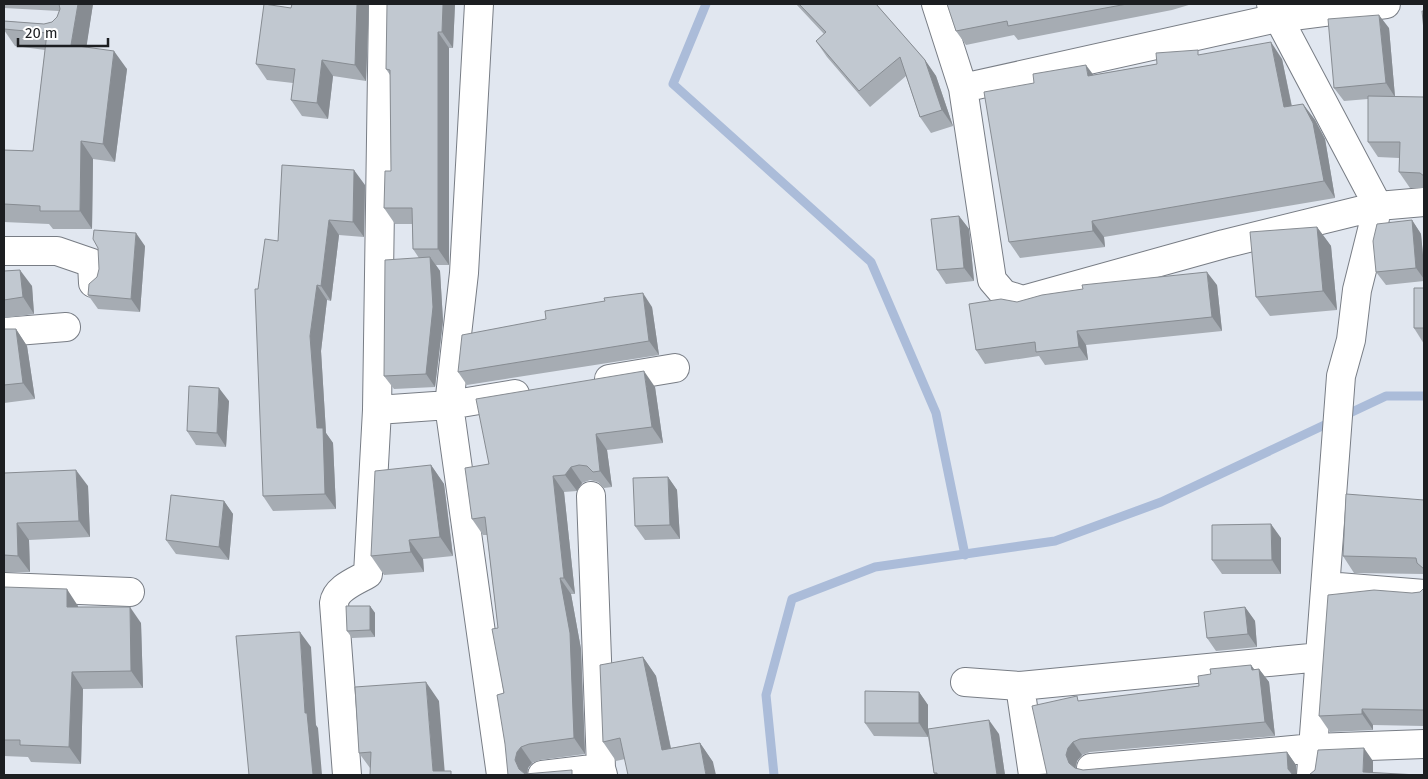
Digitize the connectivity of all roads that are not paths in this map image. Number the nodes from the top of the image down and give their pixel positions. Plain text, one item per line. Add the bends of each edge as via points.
1 (383, 4) edge
2 (479, 4) edge
3 (936, 4) edge
4 (1386, 4) edge
5 (1274, 11) edge
6 (963, 88) junction
7 (1424, 202) edge
8 (1378, 206) junction
9 (4, 251) edge
10 (93, 283) edge
11 (66, 327) dead end
12 (4, 332) edge
13 (675, 368) dead end
14 (587, 383) edge
15 (538, 391) edge
16 (450, 405) junction
17 (377, 410) junction
18 (591, 496) dead end
19 (1326, 586) junction
20 (4, 587) edge
21 (130, 592) dead end
22 (1424, 594) edge
23 (1321, 657) junction
24 (965, 682) dead end
25 (1020, 686) junction
26 (1424, 744) edge
27 (1314, 748) junction
28 (1091, 768) edge
29 (602, 772) edge
30 (348, 775) edge
31 (501, 775) edge
32 (542, 775) edge
33 (1033, 775) edge
34 (1311, 775) edge

1 - 17 street
2 - 16 street via 464,273
3 - 6 street
4 - 5 street
5 - 6 street
5 - 8 street
6 - 8 street via 992,280 1004,294 1023,300 1224,244
7 - 8 street
8 - 19 street via 1357,290 1351,340 1341,376
9 - 10 street via 57,251 92,263
11 - 12 street
13 - 14 street
15 - 16 street
16 - 17 street
16 - 31 street
17 - 30 street via 368,574 339,592 334,603
18 - 29 street
19 - 22 street
19 - 23 street
20 - 21 street
23 - 25 street
23 - 27 street
24 - 25 street
25 - 33 street
26 - 27 street
27 - 28 street
27 - 34 street
29 - 32 street

